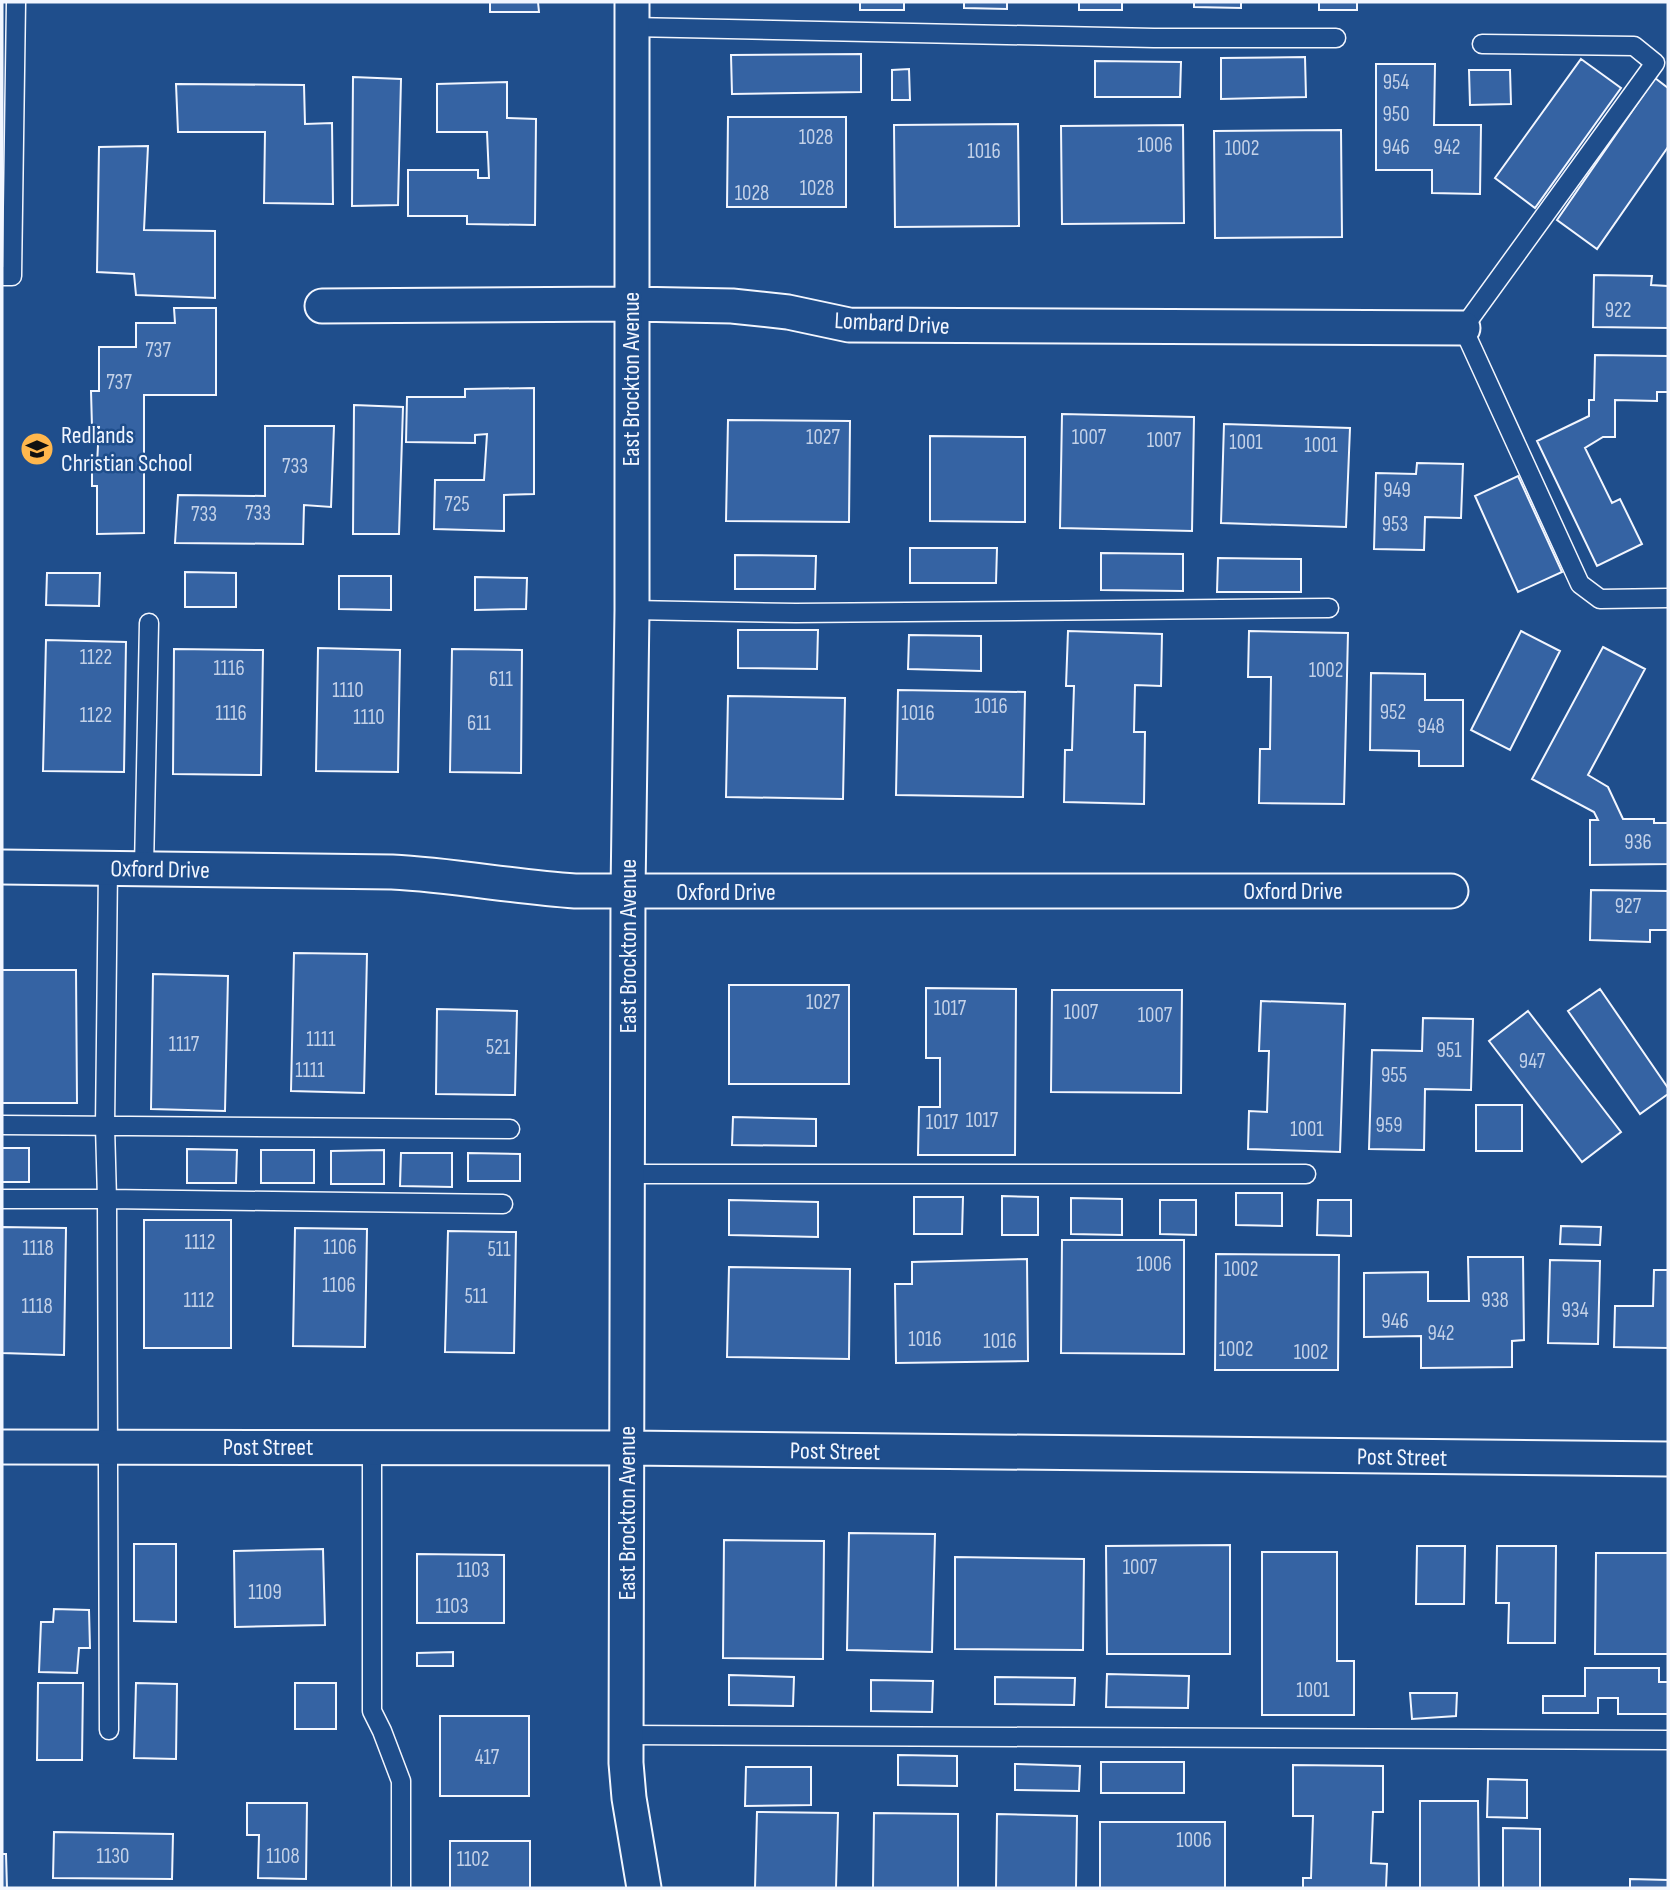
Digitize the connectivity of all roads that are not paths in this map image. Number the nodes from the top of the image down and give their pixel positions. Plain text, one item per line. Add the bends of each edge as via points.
1 (16, 2) edge
2 (632, 14) edge
3 (1336, 38) dead end
4 (1482, 44) dead end
5 (8, 198) edge
6 (2, 276) edge
7 (631, 304) junction
8 (322, 306) dead end
9 (1463, 328) junction
10 (1668, 598) edge
11 (1329, 608) dead end
12 (632, 610) junction
13 (149, 623) dead end
14 (2, 867) edge
15 (108, 868) junction
16 (144, 868) junction
17 (1451, 891) dead end
18 (628, 892) junction
19 (2, 1125) edge
20 (105, 1126) junction
21 (510, 1129) dead end
22 (628, 1174) junction
23 (1306, 1174) dead end
24 (2, 1199) edge
25 (107, 1199) junction
26 (503, 1204) dead end
27 (106, 1446) junction
28 (2, 1447) edge
29 (372, 1448) junction
30 (627, 1448) junction
31 (1668, 1460) edge
32 (109, 1730) dead end
33 (626, 1735) junction
34 (1668, 1740) edge
35 (401, 1888) edge
36 (644, 1888) edge

1 - 5 lane
2 - 3 lane via 1140,38
2 - 7 street, East Brockton Avenue
4 - 9 lane via 1633,46 1655,63
5 - 6 lane via 12,276
7 - 8 street, Lombard Drive
7 - 9 street, Lombard Drive via 743,307 849,325
7 - 12 street, East Brockton Avenue
9 - 10 lane via 1580,584 1600,599
11 - 12 lane via 810,613
12 - 18 street, East Brockton Avenue
13 - 16 lane
14 - 15 street, Oxford Drive
15 - 16 street, Oxford Drive
15 - 20 lane
16 - 18 street, Oxford Drive via 392,872 526,888
17 - 18 street, Oxford Drive
18 - 22 street, East Brockton Avenue
19 - 20 lane
20 - 21 lane
20 - 25 lane
22 - 23 lane
22 - 30 street, East Brockton Avenue
24 - 25 lane
25 - 26 lane
25 - 27 lane
27 - 28 street, Post Street
27 - 29 street, Post Street
27 - 32 lane
29 - 30 street, Post Street
29 - 35 lane via 372,1711 401,1781
30 - 31 street, Post Street
30 - 33 street, East Brockton Avenue
33 - 34 lane
33 - 36 street, East Brockton Avenue via 629,1798

